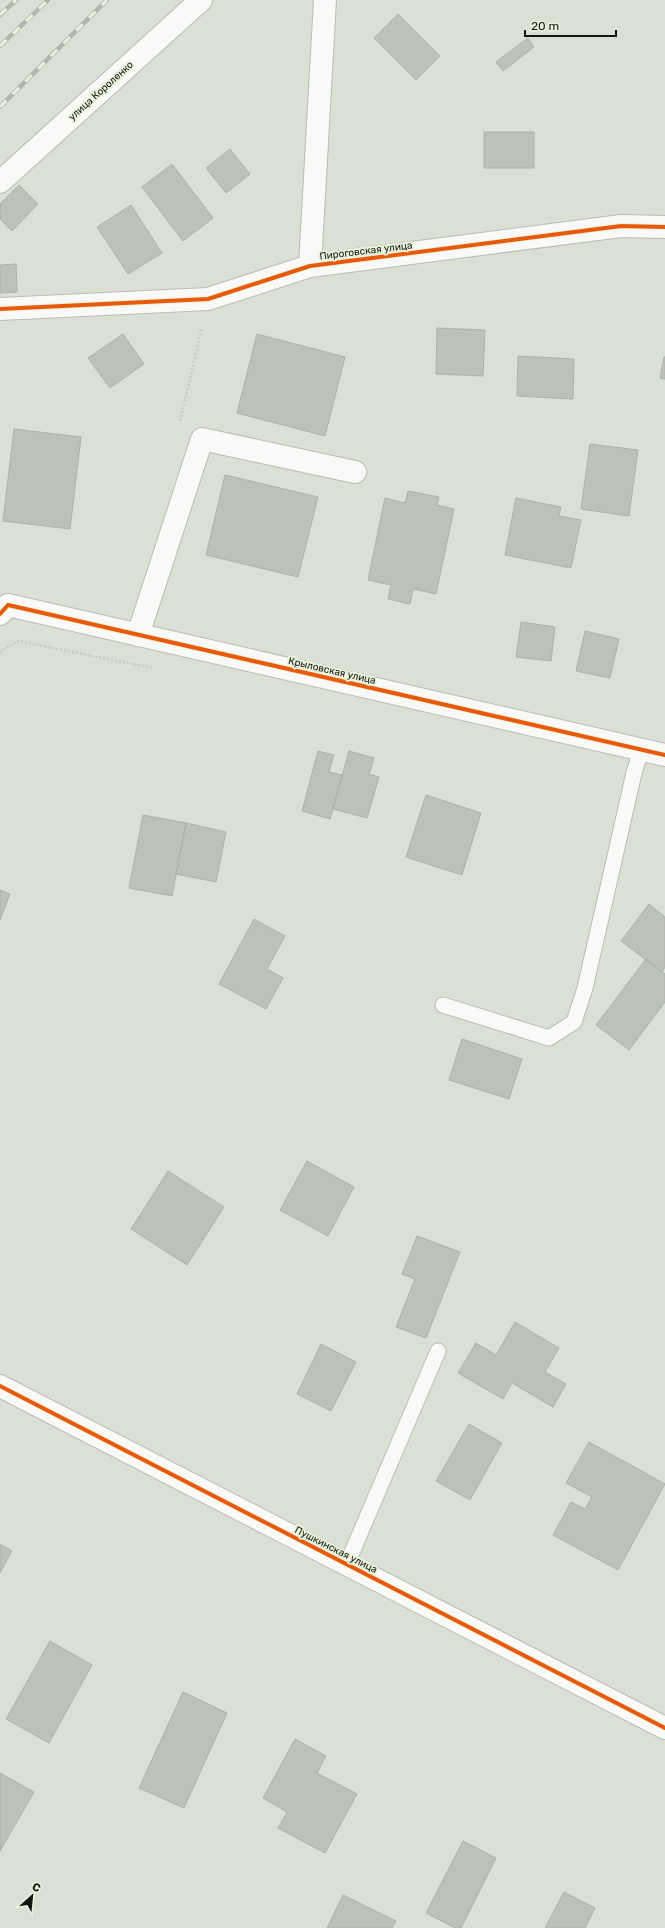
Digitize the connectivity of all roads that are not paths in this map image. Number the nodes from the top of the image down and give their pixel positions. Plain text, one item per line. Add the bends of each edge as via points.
1 (201, 0) edge
2 (325, 0) edge
3 (0, 182) edge
4 (665, 227) edge
5 (310, 266) junction
6 (0, 309) edge
7 (355, 472) dead end
8 (0, 614) edge
9 (138, 635) junction
10 (641, 750) junction
11 (665, 755) edge
12 (442, 1005) dead end
13 (438, 1351) dead end
14 (0, 1386) edge
15 (347, 1564) junction
16 (665, 1728) edge

1 - 3 street, улица Короленко
2 - 5 street
4 - 5 street, Пироговская улица via 621,226
5 - 6 street, Пироговская улица via 208,299
7 - 9 street via 202,439
8 - 9 street, Крыловская улица via 8,605
9 - 10 street, Крыловская улица
10 - 11 street, Крыловская улица
10 - 12 lane via 585,988 574,1022 549,1038
13 - 15 lane
14 - 15 street, Пушкинская улица
15 - 16 street, Пушкинская улица

